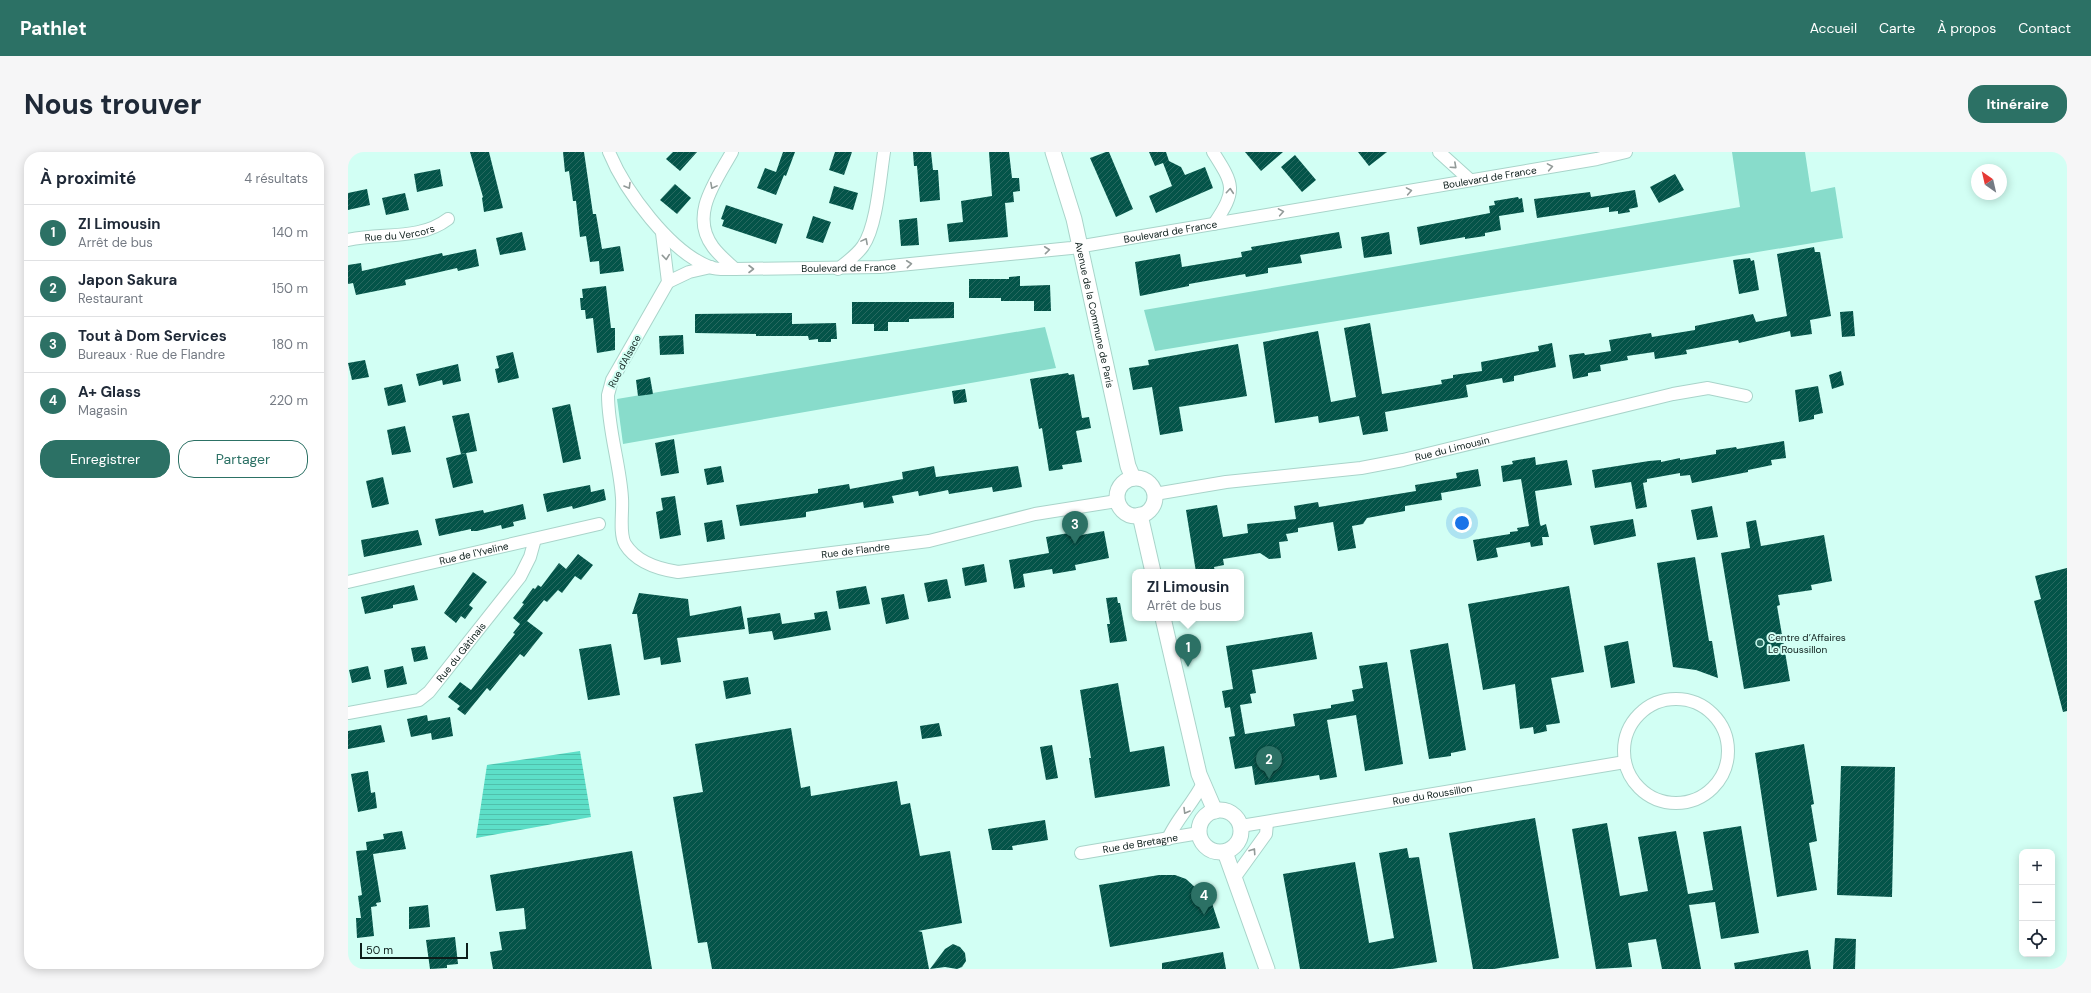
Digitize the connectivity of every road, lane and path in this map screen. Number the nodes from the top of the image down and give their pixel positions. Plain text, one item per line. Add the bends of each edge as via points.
1 (609, 152) edge
2 (732, 152) edge
3 (884, 152) edge
4 (1053, 152) edge
5 (1213, 152) edge
6 (1439, 152) edge
7 (1626, 152) edge
8 (1470, 180) junction
9 (448, 219) dead end
10 (1214, 224) junction
11 (662, 233) junction
12 (348, 240) edge
13 (1079, 247) junction
14 (711, 267) junction
15 (734, 269) junction
16 (838, 269) junction
17 (668, 282) junction
18 (1746, 396) dead end
19 (1133, 478) junction
20 (1155, 494) junction
21 (1117, 500) junction
22 (1140, 515) junction
23 (623, 519) joint
24 (599, 524) dead end
25 (535, 539) junction
26 (1152, 569) edge
27 (348, 582) edge
28 (1164, 621) edge
29 (348, 714) edge
30 (1625, 762) junction
31 (1203, 783) junction
32 (1215, 811) junction
33 (1267, 822) junction
34 (1241, 826) junction
35 (1199, 834) junction
36 (1168, 839) junction
37 (1225, 852) junction
38 (1081, 853) dead end
39 (1235, 878) junction
40 (1266, 969) edge

1 -> 11 street, Boulevard de France via 632,192
2 -> 15 street via 706,199 703,220 705,234 712,246
16 -> 3 street via 858,252 867,240 872,225
4 - 13 street, Avenue de la Commune de Paris via 1074,218
10 -> 5 street via 1227,204 1230,184
6 -> 8 street
8 -> 7 street, Boulevard de France
10 -> 8 street, Boulevard de France
9 - 12 street, Rue du Vercors via 428,231 414,234
10 - 13 street, Boulevard de France
11 - 14 street, Boulevard de France
11 -> 17 street
16 -> 13 street, Boulevard de France
13 - 19 street, Avenue de la Commune de Paris via 1128,466
14 - 15 street, Boulevard de France
14 - 17 street, Boulevard de France via 683,274
15 -> 16 street, Boulevard de France
17 - 23 street, Rue d'Alsace via 612,380 608,395
18 - 20 street, Rue du Limousin via 1708,388 1673,394 1403,460 1361,468 1226,482
19 - 20 street via 1147,481
19 - 21 street via 1122,483
20 - 22 street via 1153,505
21 - 22 street via 1123,511
21 - 23 street, Rue de Flandre via 1035,514 929,541 678,572 658,568 630,550 622,538
22 - 26 street
24 - 25 street, Rue de l'Yveline
25 - 27 street, Rue de l'Yveline
25 - 29 street, Rue du Gâtinais via 520,577 429,692 419,700
28 - 31 street
30 - 30 street via 1631,778 1646,795 1664,802 1683,803 1701,797 1716,786 1724,772 1728,757 1727,740 1722,727 1711,712 1692,702 1668,700 1648,707 1634,720 1625,737
30 - 33 street, Rue du Roussillon
31 - 32 street
31 -> 36 street via 1186,812 1172,828
32 - 34 street via 1231,813
32 - 35 street via 1203,819
33 - 34 street, Rue du Roussillon
39 -> 33 street via 1266,834
34 - 37 street via 1239,843
35 - 36 street, Rue de Bretagne
35 - 37 street via 1201,842 1208,849 1216,853
36 - 38 street, Rue de Bretagne
37 - 39 street
39 - 40 street

